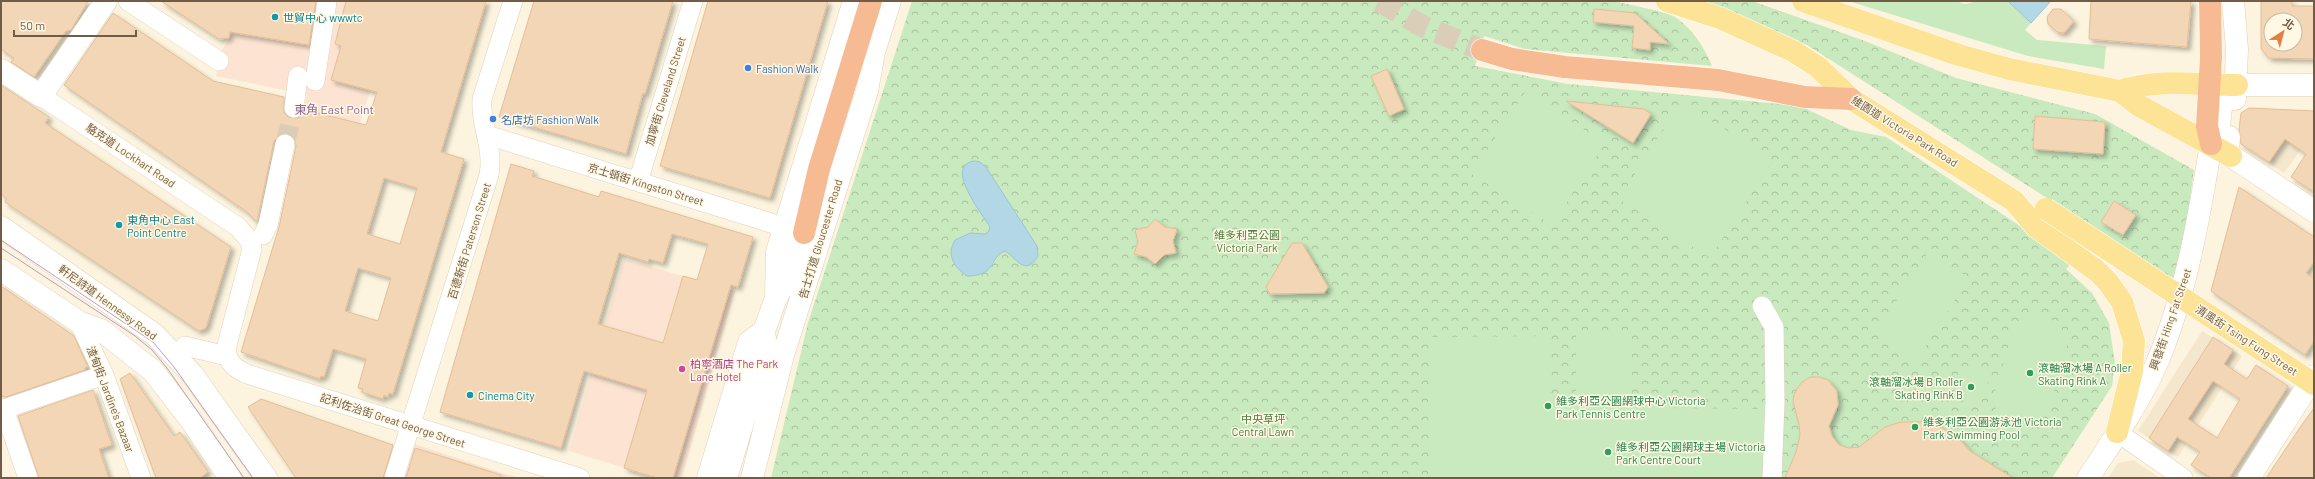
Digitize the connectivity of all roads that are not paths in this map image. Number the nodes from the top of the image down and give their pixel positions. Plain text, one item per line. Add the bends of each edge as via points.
1 (106, 1) edge
2 (128, 1) edge
3 (328, 1) edge
4 (513, 1) edge
5 (693, 1) edge
6 (854, 1) edge
7 (871, 1) edge
8 (890, 1) edge
9 (1667, 1) edge
10 (1803, 1) edge
11 (2210, 1) edge
12 (2233, 1) edge
13 (1482, 50) tunnel mouth
14 (219, 61) dead end
15 (1, 70) edge
16 (2210, 85) junction
17 (2237, 85) junction
18 (2314, 85) edge
19 (2120, 91) junction
20 (41, 96) junction
21 (1851, 99) junction
22 (294, 108) tunnel mouth
23 (487, 136) junction
24 (286, 144) tunnel mouth
25 (2211, 144) junction
26 (2231, 156) junction
27 (638, 182) junction
28 (2014, 201) junction
29 (2314, 211) edge
30 (1, 227) edge
31 (794, 230) junction
32 (263, 235) dead end
33 (1, 270) edge
34 (2179, 296) junction
35 (1762, 306) dead end
36 (79, 322) junction
37 (765, 339) junction
38 (185, 346) dead end
39 (227, 348) junction
40 (104, 375) junction
41 (2313, 381) edge
42 (3, 408) edge
43 (411, 426) junction
44 (2117, 432) junction
45 (28, 478) edge
46 (140, 478) edge
47 (230, 478) edge
48 (266, 478) edge
49 (394, 478) edge
50 (580, 478) edge
51 (708, 478) edge
52 (726, 478) edge
53 (752, 478) edge
54 (1772, 478) edge
55 (2088, 478) edge
56 (2183, 478) edge
57 (2249, 478) edge

1 - 20 main road
2 - 14 street
3 - 22 street via 306,79
4 - 23 street, 百德新街 Paterson Street via 482,99 481,112
5 - 27 street, 加寧街 Cleveland Street
6 - 31 main road, 告士打道 Gloucester Road
7 - 31 highway via 819,169
8 - 53 main road, 告士打道 Gloucester Road via 874,52 867,91 783,355
9 - 21 main road, 維園道 Victoria Park Road via 1720,18 1793,51 1818,67
10 - 19 main road via 1988,63
11 - 16 highway
12 - 17 main road
13 - 21 highway via 1512,59 1565,67 1718,80 1805,97
15 - 20 main road, 駱克道 Lockhart Road
16 - 17 main road
16 - 19 main road via 2170,82 2147,84
16 - 25 highway via 2207,126
17 - 18 main road
17 - 25 main road, 興發街 Hing Fat Street via 2230,88 2224,96 2218,136
17 - 26 main road via 2228,144
19 - 25 main road via 2138,105
20 - 39 street, 駱克道 Lockhart Road via 238,227 250,241 252,249
21 - 28 main road, 維園道 Victoria Park Road
23 - 27 street, 京士頓街 Kingston Street
23 - 43 street, 百德新街 Paterson Street via 492,161 489,175
24 - 32 street via 268,225
25 - 26 main road
25 - 34 main road, 興發街 Hing Fat Street via 2196,231
26 - 29 main road
27 - 31 street, 京士頓街 Kingston Street
28 - 41 main road, bridge via 2046,209
28 - 44 main road via 2036,227 2097,271 2122,302 2131,328 2134,354
30 - 48 main road, 軒尼詩道 Hennessy Road via 150,331 204,390
31 - 37 main road, 告士打道 Gloucester Road via 798,260 776,298
33 - 36 main road
34 - 41 main road, 清風街 Tsing Fung Street
34 - 44 main road, 興發街 Hing Fat Street via 2157,363
35 - 54 street via 1774,327
36 - 40 street, 渣甸街 Jardine's Bazaar
36 - 47 main road via 101,330 153,371
37 - 51 main road via 749,342
37 - 52 main road, 告士打道 Gloucester Road
38 - 39 street
39 - 43 street, 記利佐治街 Great George Street via 234,368 247,374
40 - 42 street
40 - 46 street, 渣甸街 Jardine's Bazaar
41 - 57 main road
42 - 45 street
43 - 49 street, 百德新街 Paterson Street
43 - 50 street, 記利佐治街 Great George Street
44 - 55 main road, 興發街 Hing Fat Street
44 - 56 street

